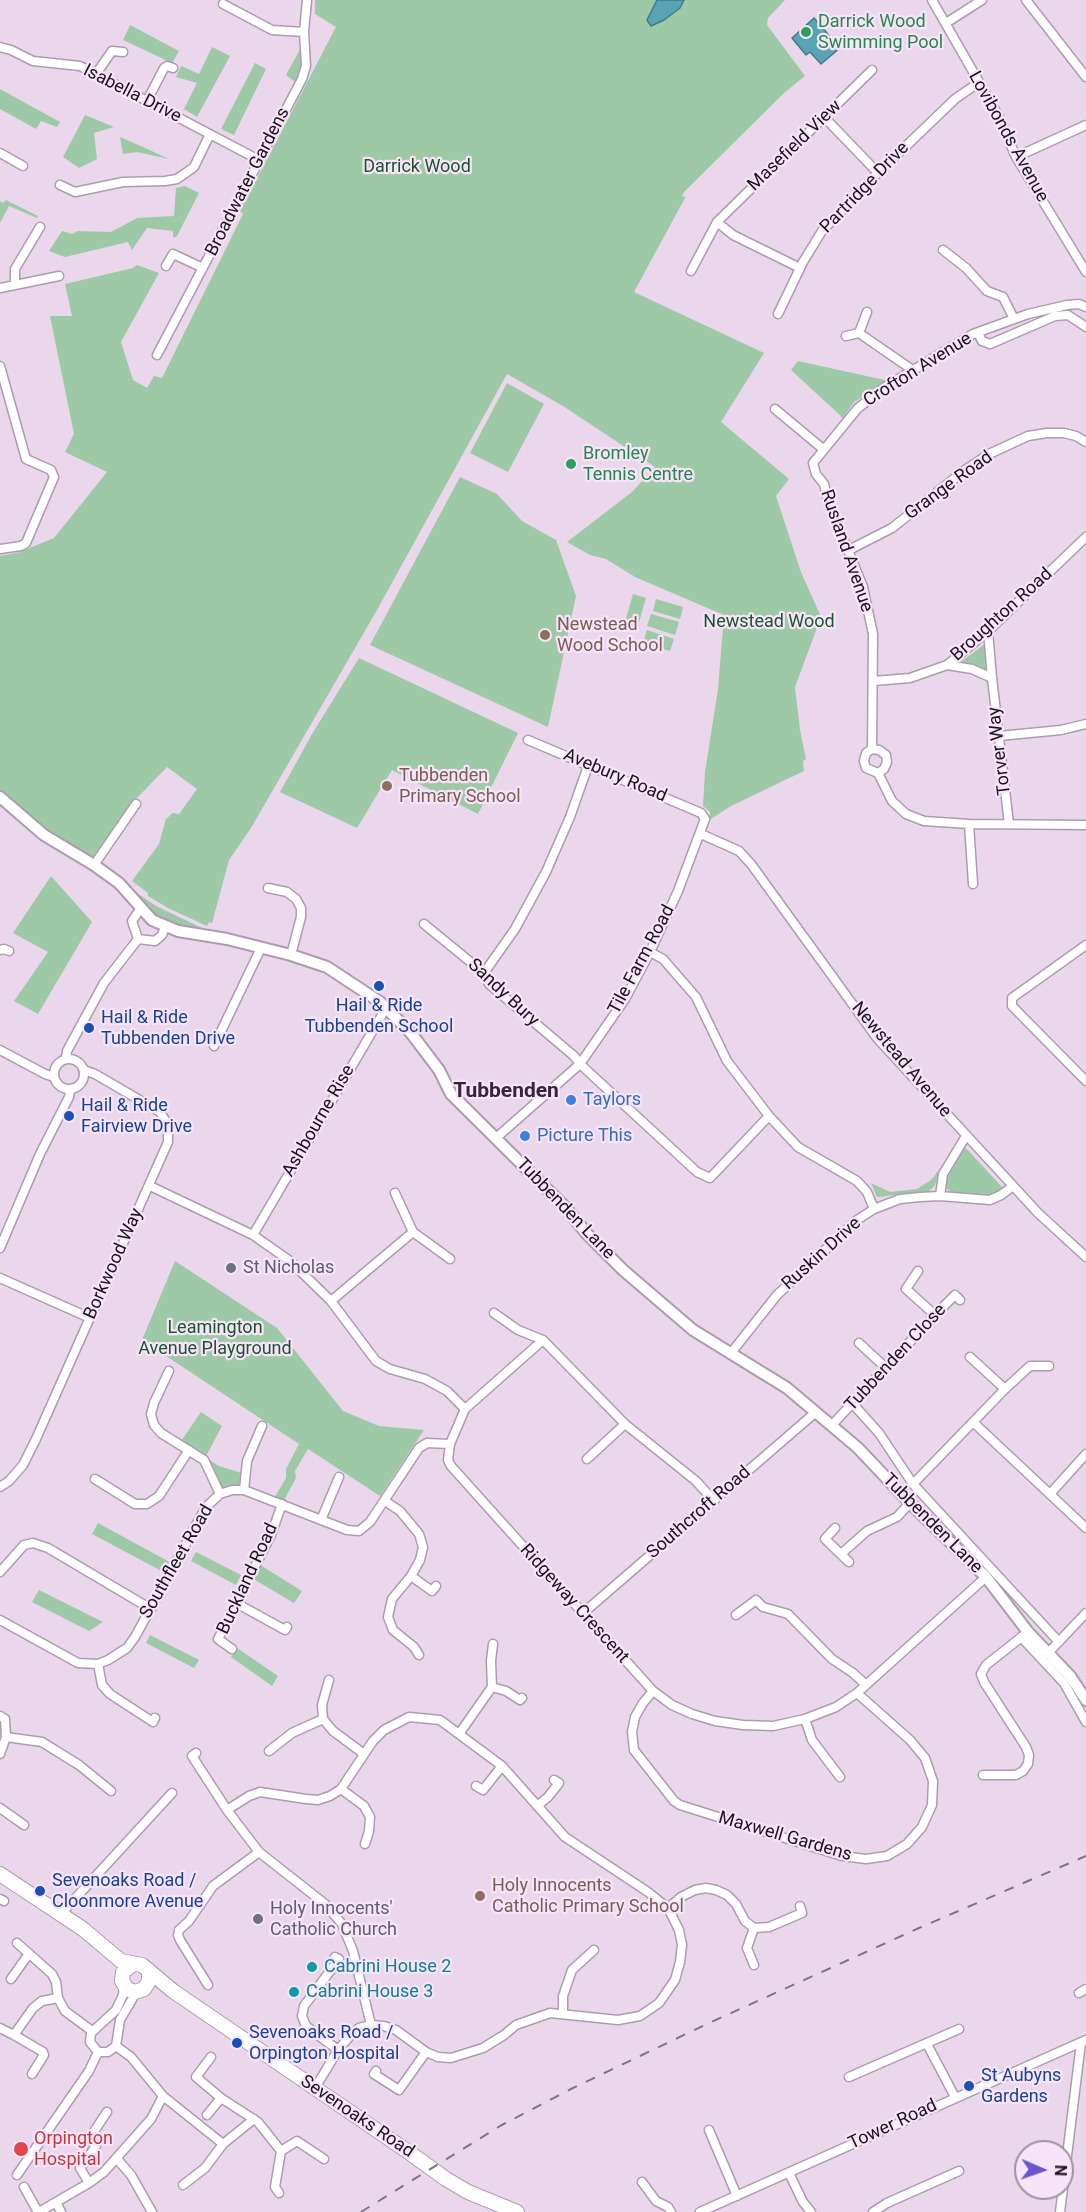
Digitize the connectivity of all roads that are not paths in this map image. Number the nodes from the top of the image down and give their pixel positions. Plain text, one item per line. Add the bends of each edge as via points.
1 (307, 0) edge
2 (932, 0) edge
3 (982, 0) edge
4 (1026, 0) edge
5 (223, 4) dead end
6 (946, 23) junction
7 (304, 32) junction
8 (0, 47) edge
9 (123, 52) dead end
10 (173, 68) dead end
11 (872, 70) dead end
12 (96, 74) junction
13 (1086, 77) edge
14 (978, 83) junction
15 (147, 101) junction
16 (825, 118) junction
17 (1086, 125) edge
18 (210, 134) junction
19 (0, 153) edge
20 (1016, 157) junction
21 (259, 160) junction
22 (23, 166) dead end
23 (878, 173) junction
24 (60, 185) dead end
25 (717, 222) junction
26 (40, 227) dead end
27 (943, 250) dead end
28 (166, 266) dead end
29 (203, 268) junction
30 (800, 268) junction
31 (691, 271) dead end
32 (1086, 273) edge
33 (59, 276) dead end
34 (15, 285) junction
35 (0, 288) edge
36 (1086, 307) edge
37 (867, 312) dead end
38 (778, 314) dead end
39 (1014, 319) junction
40 (1086, 327) edge
41 (859, 333) junction
42 (978, 333) junction
43 (846, 336) dead end
44 (157, 355) dead end
45 (0, 366) edge
46 (914, 371) junction
47 (775, 409) dead end
48 (1086, 442) edge
49 (823, 449) junction
50 (813, 463) joint
51 (1086, 537) edge
52 (0, 549) edge
53 (849, 550) junction
54 (988, 631) junction
55 (947, 665) junction
56 (992, 678) junction
57 (874, 681) junction
58 (1086, 724) edge
59 (999, 736) junction
60 (528, 740) dead end
61 (872, 748) junction
62 (588, 766) junction
63 (878, 773) junction
64 (1, 801) edge
65 (136, 804) dead end
66 (701, 813) joint
67 (969, 824) junction
68 (1009, 824) junction
69 (1086, 825) edge
70 (700, 834) junction
71 (94, 865) junction
72 (973, 884) dead end
73 (268, 888) dead end
74 (141, 908) junction
75 (424, 924) dead end
76 (165, 927) junction
77 (138, 939) junction
78 (1086, 945) edge
79 (261, 948) junction
80 (650, 952) junction
81 (291, 955) junction
82 (484, 973) junction
83 (386, 1008) junction
84 (214, 1046) dead end
85 (0, 1050) edge
86 (66, 1059) junction
87 (580, 1064) junction
88 (84, 1070) junction
89 (54, 1077) junction
90 (1086, 1081) edge
91 (70, 1090) junction
92 (769, 1116) junction
93 (966, 1136) junction
94 (496, 1138) junction
95 (150, 1186) junction
96 (1013, 1186) junction
97 (394, 1193) dead end
98 (940, 1196) junction
99 (874, 1209) junction
100 (413, 1232) junction
101 (253, 1235) junction
102 (0, 1248) edge
103 (1086, 1257) edge
104 (450, 1259) dead end
105 (918, 1271) dead end
106 (0, 1278) edge
107 (960, 1300) dead end
108 (332, 1301) junction
109 (494, 1313) dead end
110 (935, 1314) junction
111 (90, 1318) junction
112 (543, 1341) junction
113 (859, 1343) dead end
114 (731, 1353) junction
115 (970, 1357) dead end
116 (1049, 1366) dead end
117 (885, 1367) junction
118 (169, 1371) dead end
119 (1005, 1389) junction
120 (852, 1403) junction
121 (465, 1408) junction
122 (816, 1412) junction
123 (973, 1422) junction
124 (625, 1424) junction
125 (832, 1425) junction
126 (262, 1426) dead end
127 (450, 1444) junction
128 (189, 1450) junction
129 (1086, 1454) edge
130 (586, 1459) dead end
131 (339, 1477) dead end
132 (95, 1479) dead end
133 (913, 1484) junction
134 (0, 1487) edge
135 (244, 1491) junction
136 (220, 1494) junction
137 (1050, 1494) junction
138 (385, 1501) junction
139 (714, 1501) junction
140 (910, 1503) junction
141 (282, 1504) junction
142 (321, 1520) junction
143 (835, 1528) dead end
144 (1086, 1528) edge
145 (841, 1554) junction
146 (849, 1562) dead end
147 (0, 1572) edge
148 (411, 1576) junction
149 (986, 1578) junction
150 (436, 1586) dead end
151 (237, 1603) junction
152 (151, 1609) junction
153 (1086, 1612) edge
154 (582, 1614) junction
155 (736, 1615) dead end
156 (0, 1620) edge
157 (287, 1627) dead end
158 (1025, 1635) junction
159 (1059, 1642) junction
160 (493, 1644) dead end
161 (232, 1649) dead end
162 (1048, 1653) junction
163 (419, 1655) dead end
164 (98, 1664) junction
165 (329, 1680) dead end
166 (865, 1684) junction
167 (492, 1687) junction
168 (653, 1692) junction
169 (857, 1693) junction
170 (522, 1698) dead end
171 (1086, 1700) edge
172 (0, 1716) edge
173 (155, 1718) dead end
174 (323, 1719) junction
175 (805, 1719) junction
176 (1086, 1722) edge
177 (459, 1734) junction
178 (6, 1737) junction
179 (269, 1751) dead end
180 (196, 1753) dead end
181 (0, 1754) edge
182 (364, 1754) junction
183 (502, 1766) junction
184 (984, 1775) dead end
185 (840, 1777) dead end
186 (554, 1780) dead end
187 (476, 1786) dead end
188 (341, 1788) junction
189 (111, 1791) dead end
190 (172, 1793) dead end
191 (537, 1806) junction
192 (0, 1808) edge
193 (227, 1810) junction
194 (24, 1825) dead end
195 (365, 1844) dead end
196 (259, 1852) junction
197 (0, 1874) edge
198 (800, 1906) dead end
199 (668, 1908) junction
200 (60, 1915) junction
201 (754, 1928) junction
202 (97, 1941) junction
203 (17, 1943) dead end
204 (594, 1950) dead end
205 (28, 1955) junction
206 (335, 1957) dead end
207 (133, 1964) junction
208 (754, 1965) dead end
209 (148, 1972) junction
210 (11, 1979) dead end
211 (123, 1983) junction
212 (208, 1985) dead end
213 (142, 1990) junction
214 (173, 1991) junction
215 (58, 1998) junction
216 (564, 2013) junction
217 (101, 2025) junction
218 (371, 2025) junction
219 (0, 2028) edge
220 (959, 2029) dead end
221 (92, 2031) junction
222 (117, 2033) junction
223 (14, 2036) junction
224 (1084, 2042) edge
225 (927, 2044) junction
226 (116, 2046) junction
227 (338, 2050) junction
228 (98, 2052) junction
229 (426, 2052) junction
230 (211, 2057) dead end
231 (376, 2071) dead end
232 (32, 2074) dead end
233 (849, 2076) dead end
234 (315, 2088) junction
235 (163, 2096) junction
236 (955, 2097) junction
237 (221, 2098) junction
238 (107, 2112) dead end
239 (207, 2115) dead end
240 (254, 2119) junction
241 (709, 2130) dead end
242 (223, 2144) junction
243 (281, 2151) junction
244 (117, 2159) junction
245 (324, 2159) dead end
246 (959, 2171) dead end
247 (789, 2173) junction
248 (16, 2175) dead end
249 (642, 2182) dead end
250 (89, 2183) junction
251 (183, 2185) dead end
252 (24, 2187) dead end
253 (279, 2193) dead end
254 (737, 2196) junction
255 (56, 2202) junction
256 (38, 2212) edge
257 (61, 2212) edge
258 (152, 2212) edge
259 (517, 2212) edge
260 (671, 2212) edge
261 (700, 2212) edge
262 (811, 2212) edge
263 (873, 2212) edge
264 (1060, 2212) edge

1 - 7 street, Broadwater Gardens
2 - 6 street, Lovibonds Avenue
3 - 6 street
4 - 13 street
5 - 7 street via 272,30
6 - 14 street, Lovibonds Avenue
7 - 21 street, Broadwater Gardens via 304,73
8 - 12 street, Isabella Drive via 33,61 80,66
9 - 12 street via 112,51
10 - 15 street via 164,68
11 - 16 street, Masefield View
12 - 15 street, Isabella Drive
14 - 20 street, Lovibonds Avenue via 999,117
14 - 23 street, Partridge Drive
15 - 18 street, Isabella Drive
16 - 23 street
16 - 25 street, Masefield View
17 - 20 street
18 - 21 street, Isabella Drive
18 - 24 street via 194,167 177,179 123,182 75,192
19 - 22 street
20 - 32 street, Lovibonds Avenue
21 - 29 street, Broadwater Gardens
23 - 30 street, Partridge Drive via 822,231
25 - 30 street via 733,235
25 - 31 street, Masefield View
26 - 34 street via 15,269
27 - 39 street via 987,291 1003,297
28 - 29 street via 173,255
29 - 44 street, Broadwater Gardens
30 - 38 street, Partridge Drive
33 - 34 street
34 - 35 street
36 - 39 street, Crofton Avenue via 1067,305
37 - 41 street
39 - 42 street, Crofton Avenue
40 - 42 street, Crofton Avenue via 1068,315 1055,316 990,344 982,341
41 - 43 street
41 - 46 street
42 - 46 street, Crofton Avenue
45 - 52 street via 26,459 51,470 54,480 26,543
46 - 49 street, Crofton Avenue via 858,408
47 - 49 street
48 - 53 street, Grange Road via 1064,433 1047,433 1008,445 965,470 892,528
49 - 50 street, Crofton Avenue
50 - 53 street, Rusland Avenue
51 - 54 street, Broughton Road
53 - 57 street, Rusland Avenue via 863,587 873,634
54 - 55 street, Broughton Road
54 - 56 street, Torver Way
55 - 56 street via 972,669
55 - 57 street, Broughton Road via 910,678
56 - 59 street, Torver Way
57 - 61 street, Rusland Avenue
58 - 59 street
59 - 68 street, Torver Way
60 - 62 street, Avebury Road
61 - 63 street, Rusland Avenue via 864,761 867,768
61 - 63 street via 886,755 884,769
62 - 66 street, Avebury Road
62 - 82 street via 546,872
63 - 67 street, Rusland Avenue via 892,801 906,814 924,821
64 - 71 street, Tubbenden Lane via 44,835
65 - 71 street
66 - 70 street, Tile Farm Road via 705,819
67 - 68 street, Rusland Avenue
67 - 72 street
68 - 69 street, Rusland Avenue
70 - 80 street, Tile Farm Road
70 - 93 street, Newstead Avenue via 739,851 751,864 877,1038
71 - 74 street, Tubbenden Lane via 119,883
73 - 81 street via 287,892 301,908
74 - 76 street, Tubbenden Lane
74 - 77 street via 132,921
75 - 82 street, Sandy Bury
76 - 77 street via 154,941
76 - 79 street, Tubbenden Lane
77 - 86 street via 104,983 67,1050
78 - 90 street via 1012,998 1012,1006
79 - 81 street, Tubbenden Lane
79 - 84 street
80 - 87 street, Tile Farm Road via 625,999
80 - 92 street via 663,959 696,997 727,1061
81 - 83 street, Tubbenden Lane via 327,967
82 - 87 street, Sandy Bury via 489,984
83 - 94 street, Tubbenden Lane via 432,1060 451,1094
83 - 101 street, Ashbourne Rise
85 - 89 street
86 - 88 street via 77,1061
86 - 89 street via 56,1066
87 - 92 street, Sandy Bury via 697,1172 710,1178
87 - 94 street, Tile Farm Road
88 - 91 street via 80,1085
88 - 95 street, Borkwood Way via 160,1112 168,1125 168,1142
89 - 91 street via 60,1086
91 - 102 street
92 - 99 street via 798,1147 858,1181
93 - 96 street, Newstead Avenue
93 - 98 street via 943,1174
94 - 114 street, Tubbenden Lane via 623,1270 693,1330
95 - 101 street
95 - 111 street, Borkwood Way
96 - 98 street, Ruskin Drive via 990,1200
96 - 103 street, Newstead Avenue
97 - 100 street
98 - 99 street, Ruskin Drive via 900,1200
99 - 114 street, Ruskin Drive via 857,1220 777,1295
100 - 104 street
100 - 108 street
101 - 108 street via 290,1261
105 - 110 street via 906,1289
106 - 111 street
107 - 110 street, Tubbenden Close via 955,1295
108 - 121 street via 376,1361 390,1370 425,1379 447,1391
109 - 112 street
110 - 117 street, Tubbenden Close
111 - 134 street, Borkwood Way via 23,1465
112 - 121 street
112 - 124 street
113 - 117 street
114 - 122 street, Tubbenden Lane via 788,1388
115 - 119 street
116 - 119 street via 1030,1366
117 - 120 street, Tubbenden Close
118 - 128 street via 154,1403 154,1425
119 - 123 street
120 - 125 street, Tubbenden Close
120 - 133 street via 879,1433
121 - 127 street
122 - 125 street, Tubbenden Lane
122 - 139 street, Southcroft Road
123 - 133 street
123 - 137 street
124 - 130 street
124 - 139 street via 696,1481
125 - 140 street, Tubbenden Lane
126 - 135 street via 247,1461
127 - 138 street, Southfleet Road via 427,1443 419,1448
127 - 154 street, Ridgeway Crescent via 451,1466
128 - 132 street via 159,1496 147,1504 135,1504
128 - 136 street via 204,1460
129 - 137 street
131 - 142 street
133 - 159 street
135 - 136 street, Southfleet Road
135 - 141 street, Southfleet Road
136 - 152 street, Southfleet Road via 206,1507
137 - 144 street
138 - 142 street, Southfleet Road via 359,1530 347,1530
138 - 148 street via 400,1511 419,1534 423,1547
139 - 154 street, Southcroft Road
140 - 145 street via 897,1517 867,1532
140 - 149 street, Tubbenden Lane
141 - 142 street, Southfleet Road
141 - 151 street, Buckland Road
143 - 145 street via 825,1539
145 - 146 street
147 - 152 street via 24,1545 33,1543
148 - 150 street via 432,1591
148 - 163 street via 392,1599 388,1617 393,1630
149 - 158 street, Tubbenden Lane
149 - 166 street, Ridgeway Crescent
151 - 157 street via 285,1630
151 - 161 street, Buckland Road via 218,1639
152 - 164 street, Southfleet Road via 127,1648
153 - 159 street
154 - 168 street, Ridgeway Crescent
155 - 166 street via 756,1600 763,1607 788,1614 832,1659
156 - 164 street via 72,1660
158 - 162 street, Tubbenden Lane
158 - 176 street via 1064,1683
158 - 184 street via 986,1665 981,1674 1026,1747 1028,1764 1016,1775
159 - 162 street
160 - 167 street
162 - 171 street, Tubbenden Lane
164 - 173 street via 102,1685 110,1694 153,1722
165 - 174 street via 322,1705
166 - 169 street, Ridgeway Crescent
167 - 170 street
167 - 177 street
168 - 169 street, Maxwell Gardens via 635,1717 634,1750 674,1801 842,1856 866,1859 886,1856 907,1844 922,1827 932,1805 933,1781 925,1758 910,1740
168 - 175 street, Ridgeway Crescent via 672,1705 715,1721 773,1725
169 - 175 street, Ridgeway Crescent via 836,1707
172 - 178 street via 5,1719
174 - 179 street via 292,1733
174 - 182 street
175 - 185 street via 812,1740
177 - 182 street via 440,1720 409,1717 384,1730
177 - 183 street
178 - 181 street
178 - 189 street via 42,1742
180 - 193 street via 192,1756
182 - 188 street
183 - 187 street via 483,1790
183 - 191 street
186 - 191 street via 559,1783
188 - 193 street via 318,1800 255,1793
188 - 195 street via 364,1806 369,1817
190 - 200 street
191 - 199 street via 565,1837
192 - 194 street
193 - 196 street
196 - 212 street via 213,1886 179,1930 180,1940
196 - 218 street via 325,1905 342,1924 353,1951
197 - 200 main road
198 - 201 street via 802,1913 769,1927
199 - 201 street via 695,1890 716,1890 727,1895
199 - 216 street via 679,1930 681,1954 675,1980 658,2003 629,2019
200 - 202 main road
201 - 208 street via 747,1948
202 - 207 main road via 121,1961
202 - 211 main road
203 - 205 street
204 - 216 street via 572,1970 563,1996
205 - 210 street
205 - 215 street via 52,1974
206 - 227 street via 339,1959 304,2006 302,2016 306,2026
207 - 209 main road via 142,1965
207 - 211 main road via 123,1972
209 - 213 main road via 149,1981
209 - 214 main road, Sevenoaks Road
211 - 213 main road via 131,1991
211 - 217 street via 123,1995 116,2010
213 - 214 main road via 156,1987
213 - 222 street via 125,2011
214 - 234 main road, Sevenoaks Road
215 - 221 street via 65,2011
215 - 223 street via 33,2007
216 - 229 street via 550,2013 516,2025 483,2048 451,2058
217 - 221 street
217 - 222 street via 110,2026
218 - 227 street via 360,2028
218 - 229 street via 396,2030
219 - 223 street
220 - 225 street
221 - 228 street via 90,2042
222 - 226 street
223 - 232 street via 43,2052
224 - 236 street, Tower Road
224 - 264 street
225 - 233 street
225 - 236 street
226 - 228 street via 108,2052
226 - 235 street via 131,2057
227 - 234 street
228 - 248 street
229 - 231 street via 399,2090
230 - 237 street via 196,2077
234 - 259 main road, Sevenoaks Road via 457,2186
235 - 242 street
235 - 244 street via 151,2119
236 - 247 street, Tower Road
237 - 239 street
237 - 240 street
238 - 250 street via 89,2139 96,2146 80,2168
240 - 242 street
240 - 243 street
241 - 254 street
242 - 251 street via 205,2168
243 - 245 street via 297,2141
243 - 253 street via 275,2187
244 - 250 street
244 - 258 street
246 - 263 street
247 - 254 street, Tower Road
247 - 262 street
249 - 260 street via 656,2201
250 - 255 street
252 - 256 street
254 - 261 street, Tower Road
255 - 256 street
255 - 257 street

